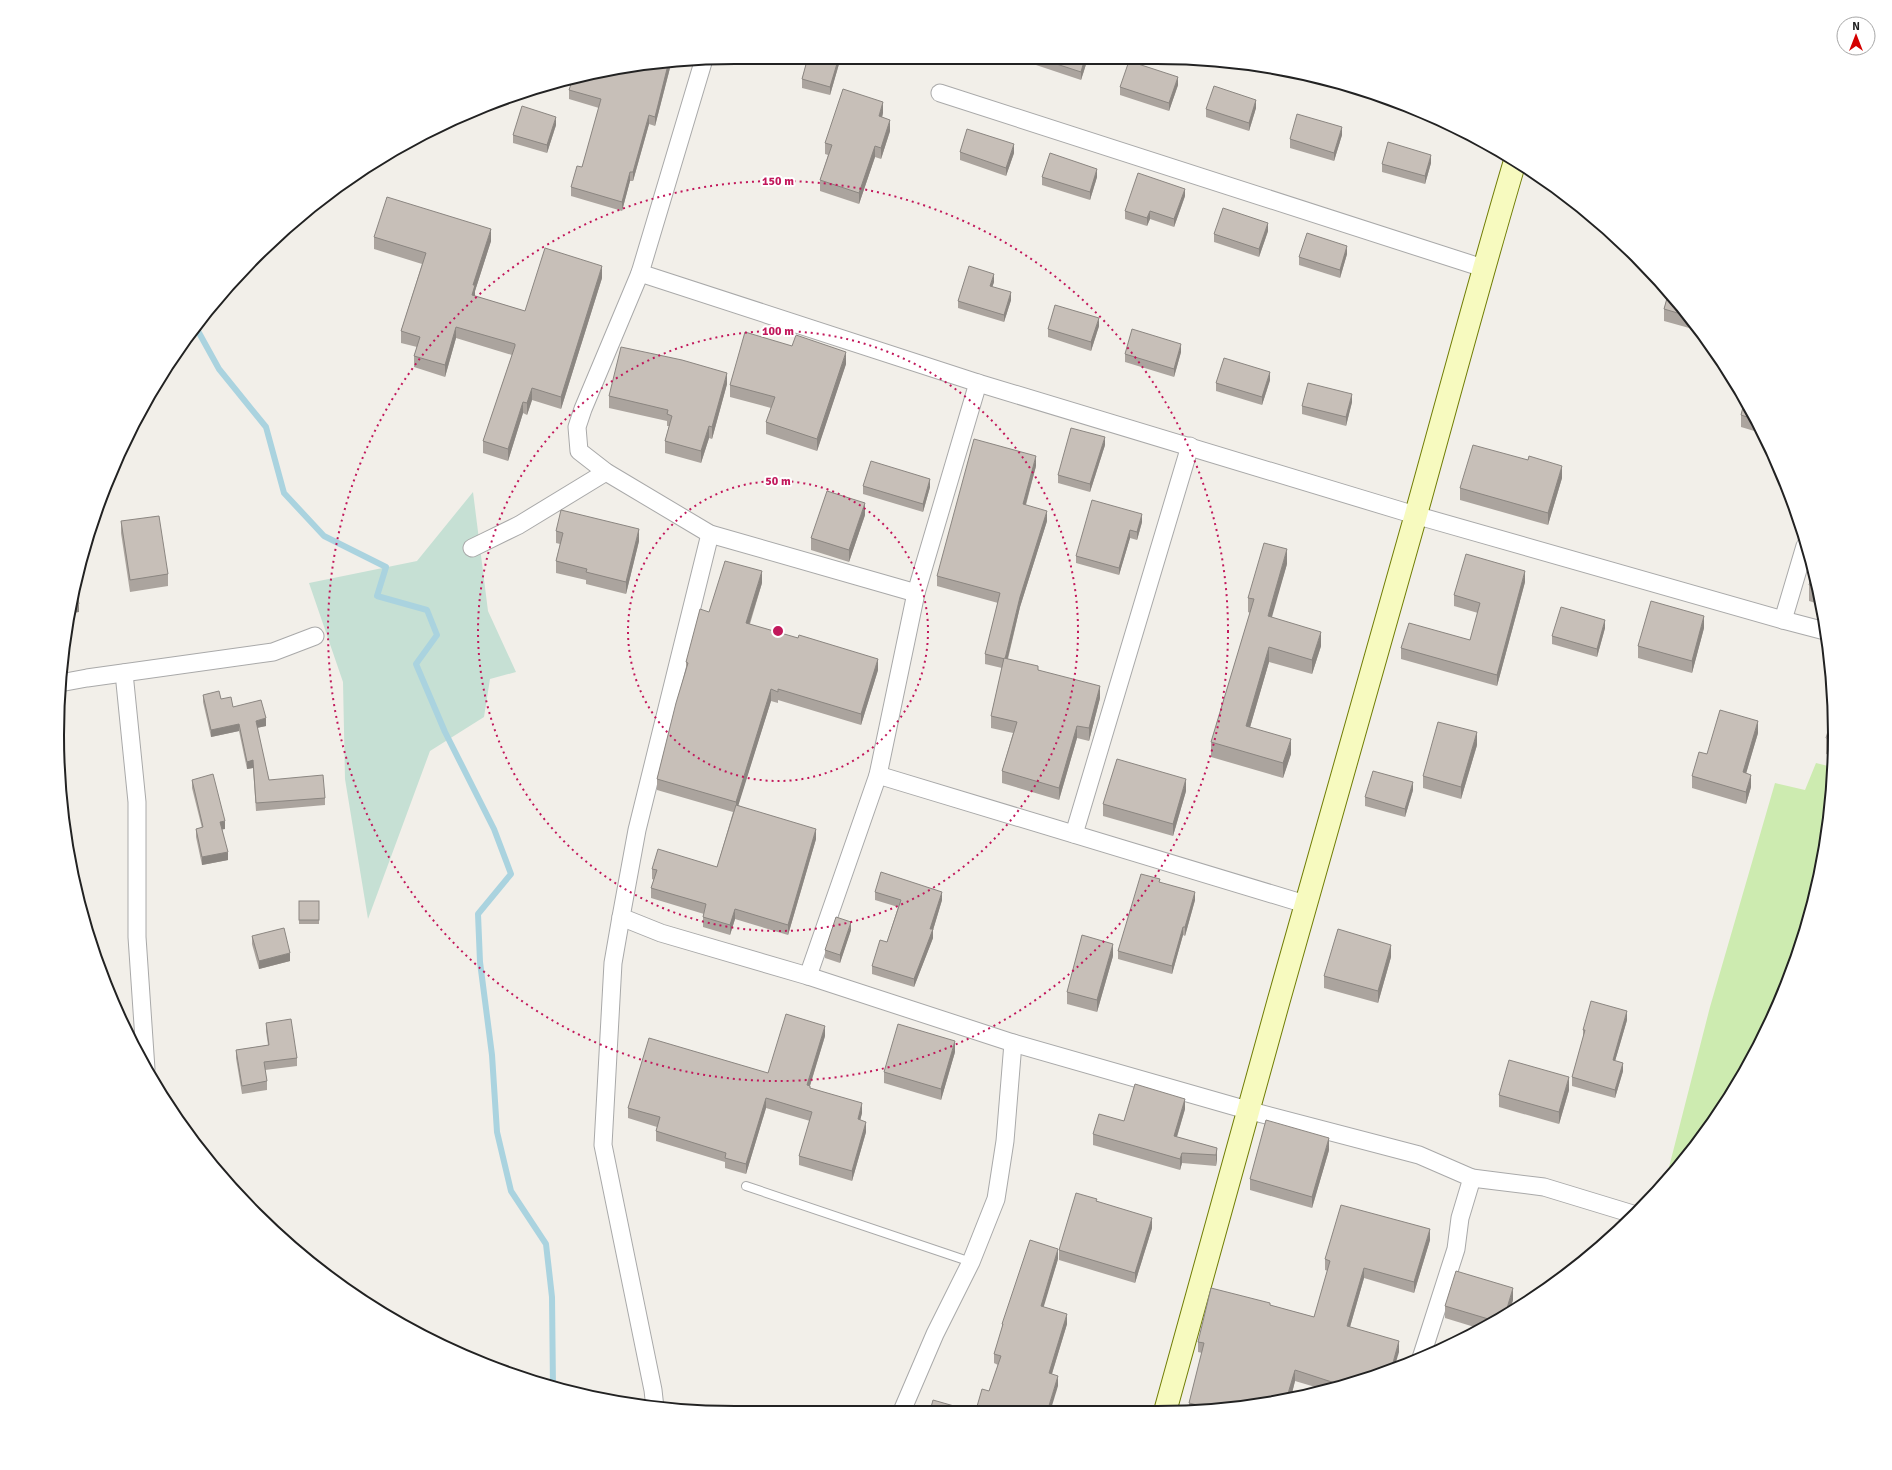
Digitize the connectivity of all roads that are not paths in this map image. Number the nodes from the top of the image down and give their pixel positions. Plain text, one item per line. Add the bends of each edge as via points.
1 (702, 65) edge
2 (940, 92) dead end
3 (1513, 166) edge
4 (1483, 268) junction
5 (640, 273) junction
6 (978, 383) junction
7 (1190, 446) junction
8 (606, 472) junction
9 (1415, 515) junction
10 (710, 534) junction
11 (472, 548) dead end
12 (1803, 554) edge
13 (916, 593) junction
14 (1783, 620) junction
15 (1819, 629) edge
16 (315, 636) dead end
17 (124, 673) junction
18 (66, 682) edge
19 (878, 775) junction
20 (1074, 834) junction
21 (1305, 904) junction
22 (621, 917) junction
23 (808, 976) junction
24 (1013, 1043) junction
25 (145, 1054) edge
26 (1247, 1110) junction
27 (1472, 1178) junction
28 (746, 1186) dead end
29 (1627, 1212) edge
30 (971, 1262) junction
31 (1422, 1351) edge
32 (654, 1401) edge
33 (904, 1406) edge
34 (1167, 1406) edge

1 - 5 street
2 - 4 street
3 - 4 street
4 - 9 street
5 - 6 street
5 - 8 street via 577,427 579,451
6 - 7 street
6 - 13 street
7 - 9 street
7 - 20 street
8 - 10 street
8 - 11 street via 519,525
9 - 14 street
9 - 21 street
10 - 13 street
10 - 22 street via 638,830
12 - 14 street
13 - 19 street
14 - 15 street
16 - 17 street via 273,652
17 - 18 street
17 - 25 street via 137,802 137,937
19 - 20 street
19 - 23 street
20 - 21 street
21 - 26 street
22 - 23 street via 661,933
22 - 32 street via 613,963 603,1145
23 - 24 street
24 - 26 street
24 - 30 street via 1005,1141 996,1199
26 - 27 street via 1419,1156
26 - 34 street
27 - 29 street via 1544,1187
27 - 31 street via 1460,1218 1456,1249
28 - 30 lane
30 - 33 street via 935,1334

